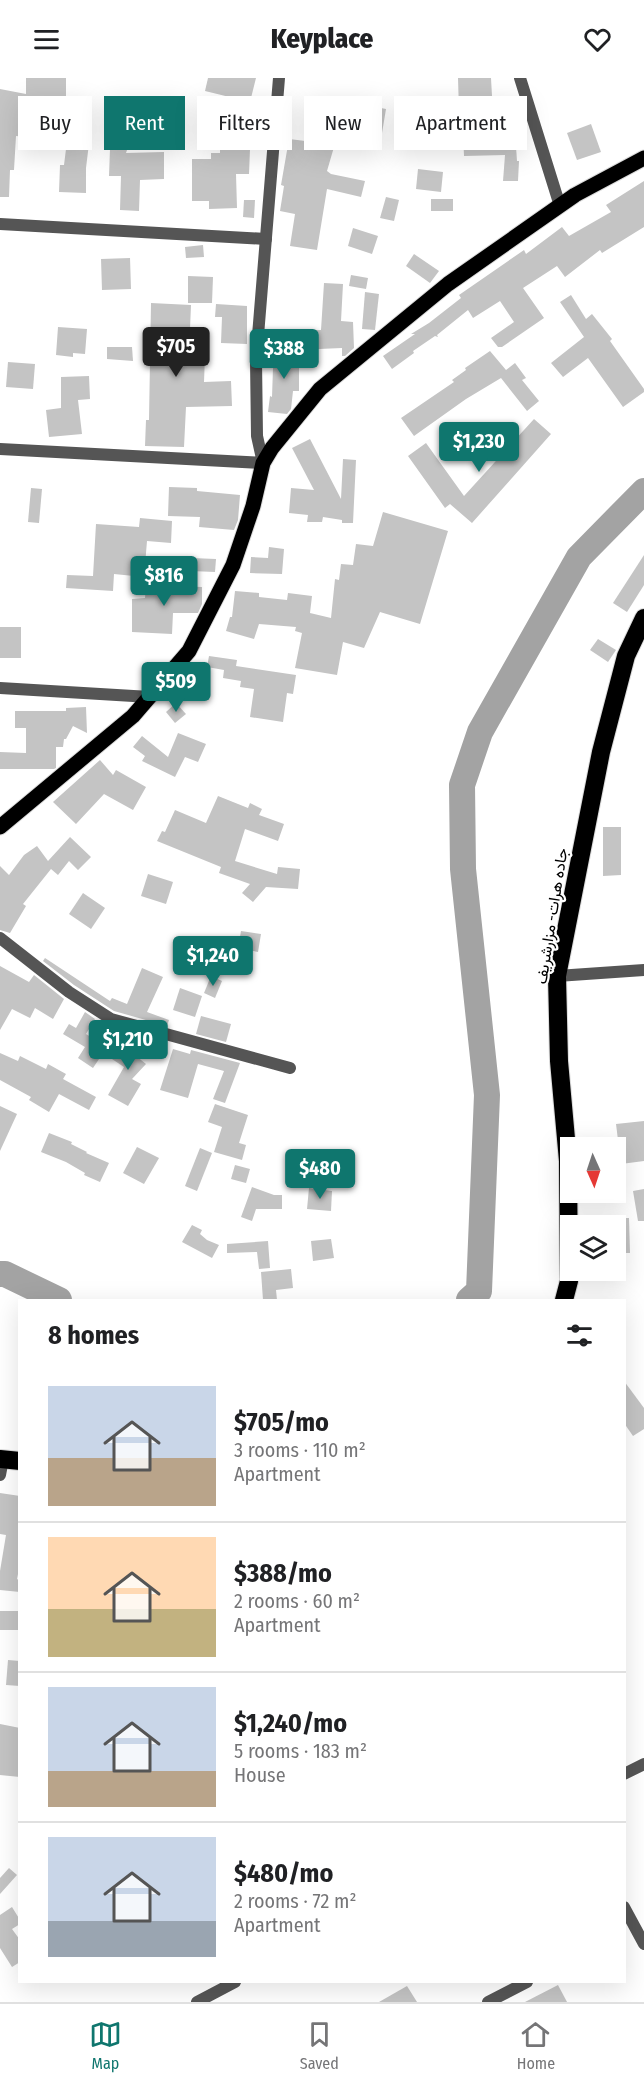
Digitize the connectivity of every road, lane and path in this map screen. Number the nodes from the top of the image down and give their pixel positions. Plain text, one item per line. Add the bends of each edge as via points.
1 (279, 78) edge
2 (520, 78) edge
3 (644, 158) edge
4 (560, 206) junction
5 (0, 224) edge
6 (266, 239) junction
7 (0, 449) edge
8 (263, 463) junction
9 (644, 618) edge
10 (0, 688) edge
11 (150, 697) junction
12 (0, 827) edge
13 (0, 938) edge
14 (644, 970) edge
15 (557, 976) junction
16 (290, 1068) dead end
17 (564, 1299) edge
18 (644, 1764) edge
19 (626, 1773) edge
20 (629, 1927) edge
21 (644, 1944) edge
22 (233, 1983) edge
23 (525, 1983) edge
24 (197, 2002) edge
25 (488, 2002) edge

1 - 6 street
2 - 4 street
3 - 4 main road
4 - 8 main road via 448,284 320,389
5 - 6 street
6 - 8 street via 256,360 257,436
7 - 8 street
8 - 11 main road via 233,565 189,651
9 - 15 highway, جاده هرات- مزارشریف via 626,656 601,752
10 - 11 street
11 - 12 main road via 133,716
13 - 16 street via 111,1019
14 - 15 street
15 - 17 highway, جاده هرات- مزارشریف via 559,1061 568,1161 569,1281
18 - 19 street
20 - 21 street
22 - 24 street
23 - 25 street

